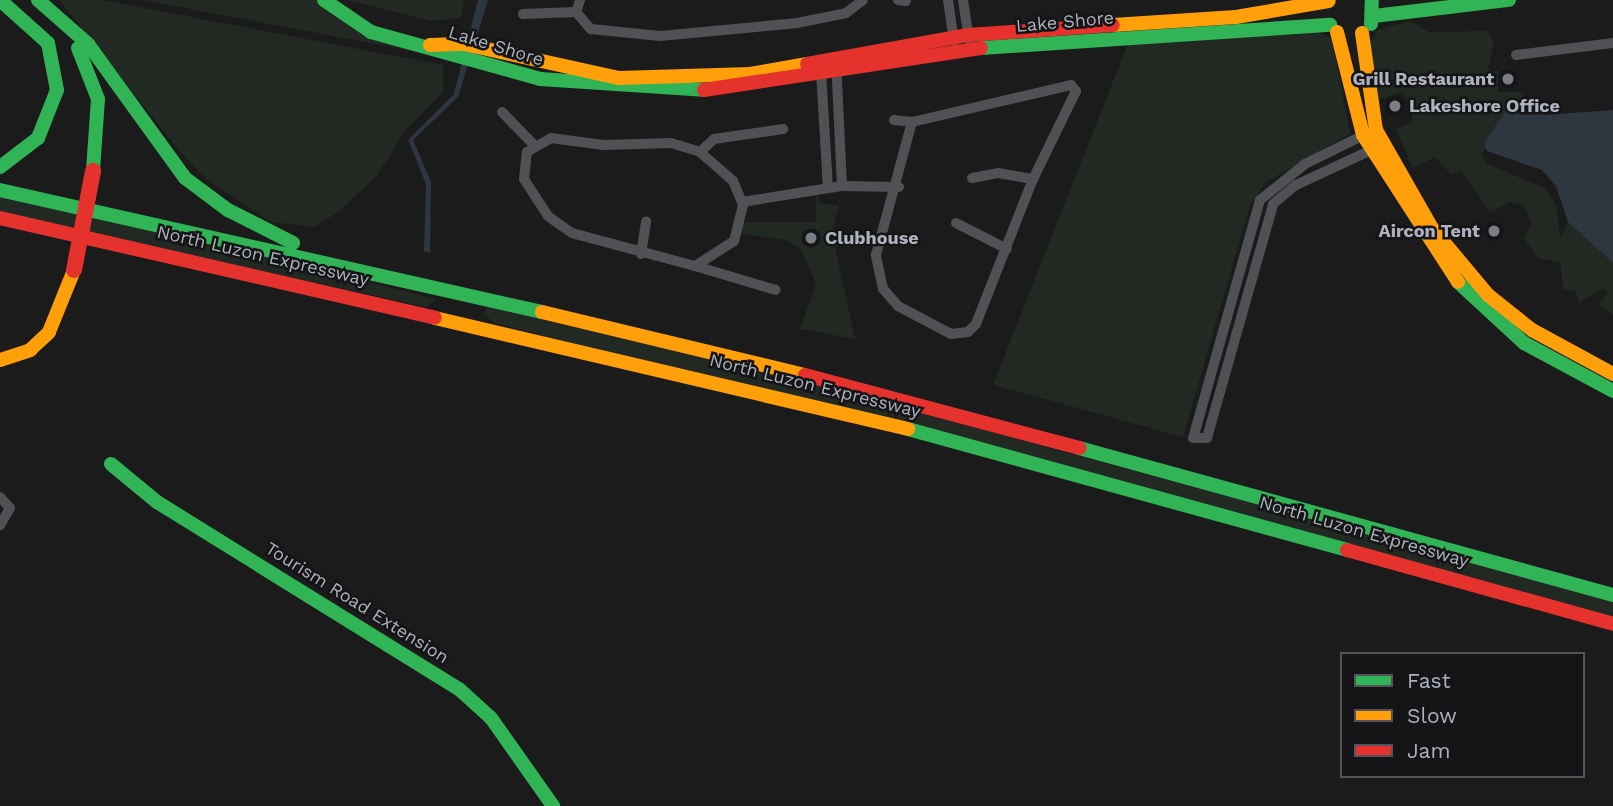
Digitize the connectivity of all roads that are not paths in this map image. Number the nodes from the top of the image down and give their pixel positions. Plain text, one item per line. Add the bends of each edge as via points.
1 (0, 0) edge
2 (26, 0) edge
3 (37, 0) edge
4 (324, 0) edge
5 (580, 0) edge
6 (863, 0) edge
7 (948, 0) edge
8 (963, 0) edge
9 (1330, 0) edge
10 (1509, 0) edge
11 (1486, 1) edge
12 (1373, 8) edge
13 (576, 12) junction
14 (523, 14) dead end
15 (1334, 29) junction
16 (1362, 33) junction
17 (962, 43) junction
18 (1613, 43) edge
19 (1516, 55) dead end
20 (829, 68) junction
21 (1049, 92) junction
22 (1065, 111) junction
23 (502, 112) dead end
24 (831, 114) junction
25 (894, 120) dead end
26 (912, 122) junction
27 (783, 129) dead end
28 (533, 145) junction
29 (1376, 145) junction
30 (700, 152) junction
31 (0, 167) edge
32 (972, 178) dead end
33 (1033, 178) junction
34 (842, 186) junction
35 (899, 187) junction
36 (828, 188) junction
37 (0, 190) edge
38 (742, 202) junction
39 (1252, 215) junction
40 (1266, 218) junction
41 (0, 219) edge
42 (646, 221) dead end
43 (956, 223) dead end
44 (0, 225) edge
45 (55, 230) junction
46 (1007, 249) junction
47 (640, 254) junction
48 (1450, 264) junction
49 (695, 267) junction
50 (361, 268) junction
51 (776, 290) dead end
52 (0, 360) edge
53 (1613, 374) edge
54 (1613, 391) edge
55 (111, 464) dead end
56 (0, 497) edge
57 (0, 525) edge
58 (1584, 587) junction
59 (1613, 587) edge
60 (1613, 595) edge
61 (1613, 624) edge
62 (553, 806) edge

1 - 31 main road via 48,43 57,90 37,138
2 - 52 main road, bridge via 54,19 87,64 100,117 74,270 49,332 30,350
3 - 50 main road via 88,44 169,158 202,192 268,233
4 - 20 main road, Lake Shore via 372,32 470,53 572,86 670,92
5 - 13 street
6 - 13 street via 846,13 797,23 660,36 591,29
7 - 17 street
8 - 17 street
9 - 15 main road
9 - 17 main road, Lake Shore via 1236,17
10 - 11 main road
11 - 12 main road
12 - 16 main road
13 - 14 street
15 - 16 main road, Lake Shore
15 - 17 main road, Lake Shore via 1305,22
15 - 29 main road
16 - 29 main road
17 - 20 main road, Lake Shore
18 - 19 street
20 - 24 street
21 - 22 street
21 - 22 street via 1075,88
21 - 26 street
22 - 33 street
23 - 28 street
24 - 34 street
24 - 36 street
25 - 26 street
26 - 35 street
27 - 30 street via 714,139
28 - 30 street via 551,138 604,145 671,143
28 - 47 street via 523,160 524,179 548,216 595,242
29 - 39 street via 1284,176
29 - 40 street via 1296,185
29 - 48 main road
30 - 38 street via 733,181
32 - 33 street via 998,173
33 - 46 street
34 - 35 street
34 - 36 street
35 - 46 street via 878,243 878,274 890,299 912,315 951,334 968,332
36 - 38 street
37 - 50 main road, North Luzon Expressway
38 - 49 street via 734,241
39 - 40 street
39 - 40 street via 1192,438 1207,437
41 - 45 main road, North Luzon Expressway
42 - 47 street
43 - 46 street
44 - 45 main road
45 - 61 main road, North Luzon Expressway via 869,418
47 - 49 street
48 - 53 main road via 1532,330
48 - 54 main road via 1524,343
49 - 51 street
50 - 58 main road, North Luzon Expressway via 872,391
55 - 62 main road, Tourism Road Extension via 157,502 459,689 491,718
56 - 57 street via 10,508
58 - 59 main road
58 - 60 main road, North Luzon Expressway

